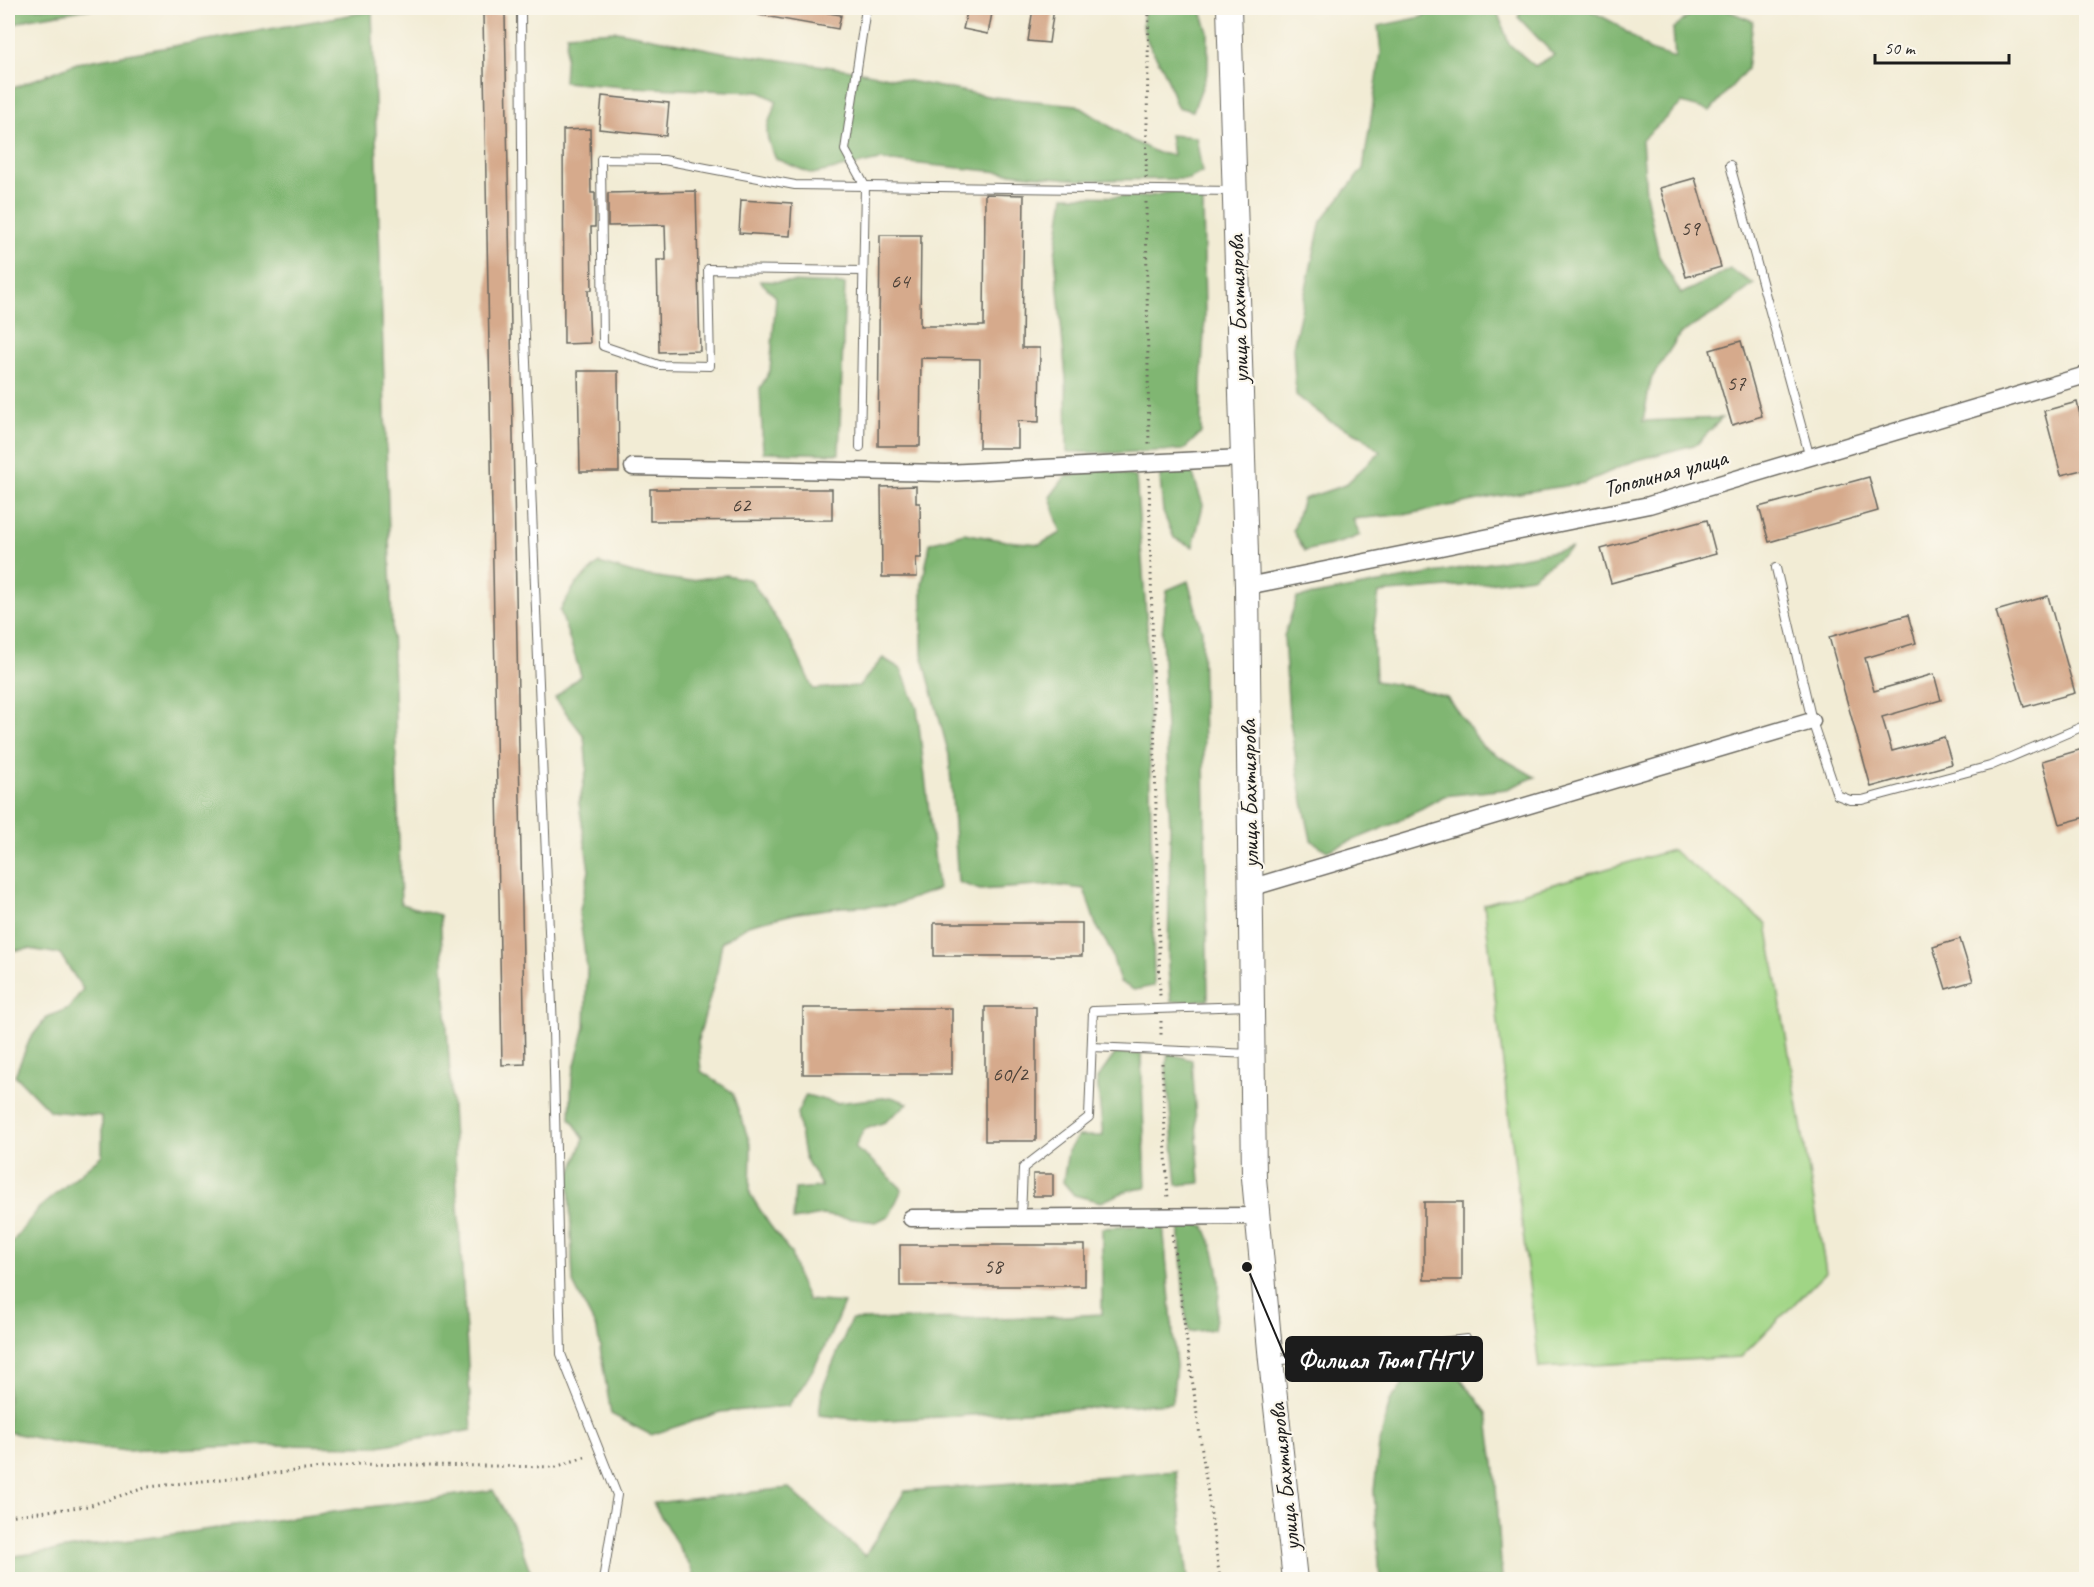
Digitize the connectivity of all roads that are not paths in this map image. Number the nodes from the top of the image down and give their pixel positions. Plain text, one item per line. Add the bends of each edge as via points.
1 (521, 8) edge
2 (866, 8) edge
3 (1230, 8) edge
4 (1730, 165) dead end
5 (865, 186) junction
6 (1234, 191) junction
7 (863, 271) junction
8 (2086, 375) edge
9 (860, 447) dead end
10 (1242, 458) junction
11 (1810, 458) junction
12 (633, 467) dead end
13 (1776, 568) dead end
14 (1247, 586) junction
15 (1812, 721) junction
16 (2086, 725) edge
17 (1250, 888) junction
18 (1251, 1006) junction
19 (1092, 1047) junction
20 (1251, 1054) junction
21 (1257, 1216) junction
22 (1021, 1217) junction
23 (911, 1218) dead end
24 (1467, 1339) dead end
25 (1271, 1361) junction
26 (603, 1580) edge
27 (1295, 1580) edge

1 - 26 lane via 523,288 553,1030 561,1354 617,1495
2 - 5 lane via 844,150
3 - 6 main road, улица Бахтиярова
4 - 11 lane
5 - 6 lane
5 - 7 lane
5 - 7 lane via 795,185 664,160 601,159 603,346 659,365 710,366 708,269
6 - 10 main road, улица Бахтиярова
7 - 9 lane
8 - 11 street, Тополиная улица
10 - 12 street via 946,473
10 - 14 main road, улица Бахтиярова
11 - 14 street, Тополиная улица via 1649,505
13 - 15 lane
14 - 17 main road, улица Бахтиярова
15 - 16 lane via 1838,795 1850,800 1990,766
15 - 17 street
17 - 18 main road, улица Бахтиярова
18 - 19 lane via 1093,1011
18 - 20 main road, улица Бахтиярова
19 - 20 lane
19 - 22 lane via 1089,1117 1023,1168
20 - 21 main road, улица Бахтиярова
21 - 22 street
21 - 25 main road, улица Бахтиярова
22 - 23 street
24 - 25 lane
25 - 27 main road, улица Бахтиярова

